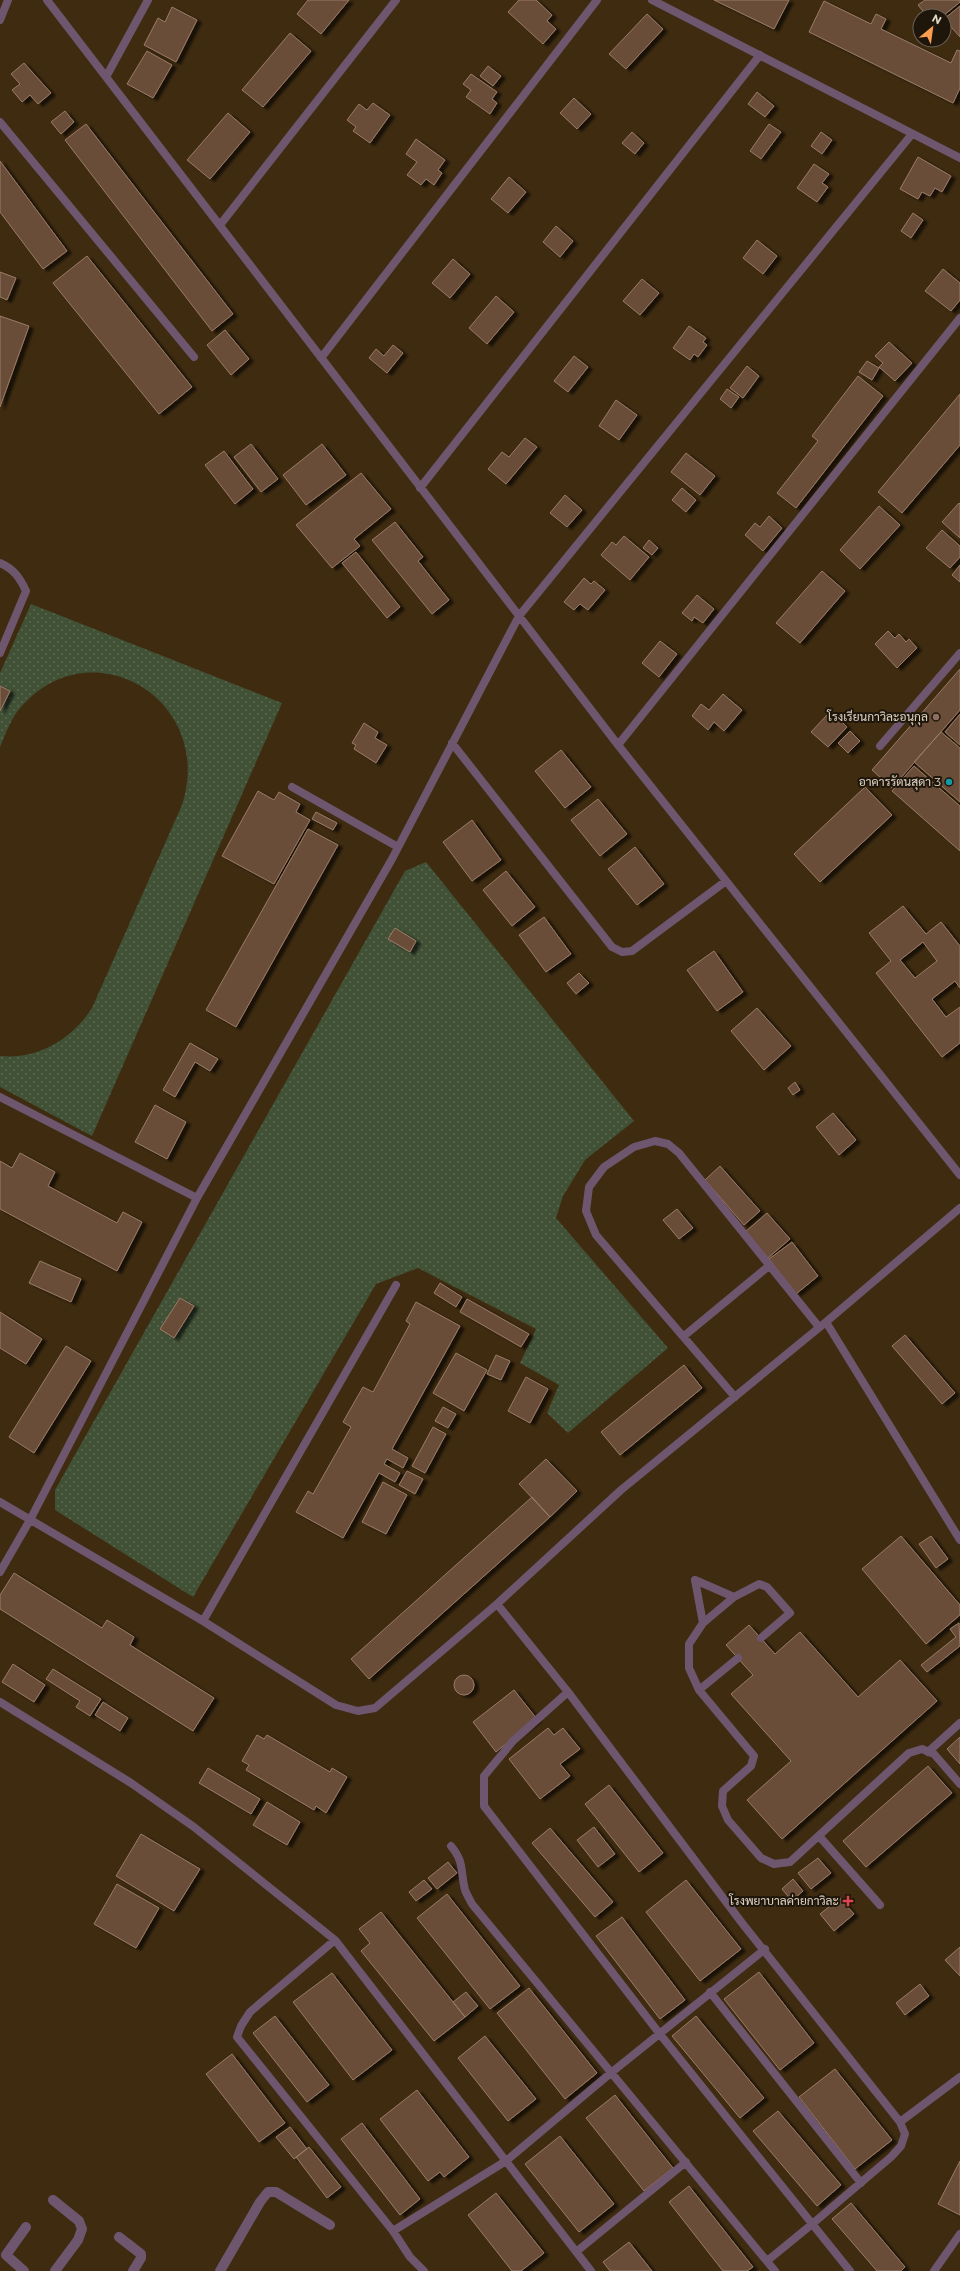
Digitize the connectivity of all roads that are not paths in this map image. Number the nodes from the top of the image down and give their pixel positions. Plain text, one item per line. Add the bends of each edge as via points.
1 (8, 0) edge
2 (47, 0) edge
3 (148, 0) edge
4 (396, 0) edge
5 (597, 0) edge
6 (652, 0) edge
7 (0, 20) edge
8 (760, 55) junction
9 (106, 77) junction
10 (0, 122) edge
11 (912, 134) junction
12 (960, 158) edge
13 (220, 225) junction
14 (960, 318) edge
15 (194, 357) dead end
16 (321, 358) junction
17 (420, 488) junction
18 (0, 563) edge
19 (519, 616) junction
20 (0, 653) edge
21 (960, 653) edge
22 (452, 743) junction
23 (618, 745) junction
24 (880, 746) dead end
25 (292, 787) dead end
26 (398, 847) junction
27 (726, 881) junction
28 (0, 1097) edge
29 (960, 1175) edge
30 (197, 1198) junction
31 (960, 1208) edge
32 (770, 1265) junction
33 (396, 1285) dead end
34 (823, 1324) junction
35 (684, 1336) junction
36 (735, 1397) junction
37 (0, 1502) edge
38 (30, 1520) junction
39 (960, 1540) edge
40 (0, 1572) edge
41 (734, 1597) junction
42 (497, 1604) junction
43 (203, 1621) junction
44 (703, 1624) junction
45 (761, 1638) dead end
46 (738, 1658) dead end
47 (699, 1690) junction
48 (568, 1692) junction
49 (0, 1702) edge
50 (960, 1723) edge
51 (928, 1752) junction
52 (960, 1784) edge
53 (819, 1836) junction
54 (451, 1846) dead end
55 (880, 1905) dead end
56 (335, 1940) junction
57 (764, 1949) junction
58 (710, 1992) junction
59 (659, 2033) junction
60 (612, 2072) junction
61 (960, 2077) edge
62 (900, 2122) junction
63 (506, 2160) junction
64 (686, 2162) junction
65 (861, 2183) junction
66 (53, 2200) dead end
67 (330, 2225) dead end
68 (811, 2225) junction
69 (26, 2227) dead end
70 (393, 2231) junction
71 (960, 2234) edge
72 (119, 2237) dead end
73 (576, 2252) junction
74 (767, 2260) junction
75 (24, 2271) edge
76 (55, 2271) edge
77 (133, 2271) edge
78 (220, 2271) edge
79 (424, 2271) edge
80 (591, 2271) edge
81 (775, 2271) edge
82 (850, 2271) edge
83 (934, 2271) edge

1 - 7 lane
2 - 9 lane
3 - 9 lane
4 - 13 lane
5 - 16 lane
6 - 8 lane
8 - 11 lane
8 - 17 lane
9 - 13 lane
10 - 15 lane
11 - 12 lane
11 - 19 lane
13 - 16 lane
14 - 23 lane
16 - 17 lane
17 - 19 lane
18 - 20 lane via 20,577 26,591
19 - 22 lane
19 - 23 lane
21 - 24 lane
22 - 26 lane
22 - 27 lane via 612,947 622,952 632,951
23 - 27 lane
25 - 26 lane
26 - 30 lane
27 - 29 lane
28 - 30 lane
30 - 38 lane
31 - 34 lane
32 - 34 lane
32 - 35 lane
32 - 35 lane via 668,1144 655,1141 634,1147 604,1167 589,1187 586,1211 596,1235
33 - 43 lane
34 - 36 lane
34 - 39 lane
35 - 36 lane
36 - 42 lane via 621,1490
37 - 38 lane
38 - 40 lane
38 - 43 lane
41 - 44 lane
41 - 44 lane via 695,1580
41 - 45 lane via 759,1584 767,1587 790,1613
42 - 43 lane via 375,1708 358,1712 336,1705
42 - 48 lane
44 - 47 lane via 689,1644 689,1668
46 - 47 lane
47 - 53 lane via 754,1756 751,1766 723,1791 722,1806 728,1820 761,1858 774,1864 790,1862
48 - 57 lane
48 - 59 lane via 513,1741 484,1776 484,1806
49 - 56 lane via 131,1783 194,1827
50 - 51 lane
51 - 52 lane via 934,1754
51 - 53 lane via 922,1749 909,1753
53 - 55 lane
54 - 60 lane via 463,1866 465,1890 472,1904
56 - 63 lane
56 - 70 lane via 250,2012 240,2026 237,2037
57 - 58 lane
57 - 62 lane
58 - 59 lane
58 - 65 lane
59 - 60 lane
59 - 68 lane
60 - 63 lane
60 - 64 lane
61 - 62 lane
62 - 65 lane via 905,2134 900,2146
63 - 70 lane
63 - 73 lane
64 - 73 lane
64 - 74 lane
65 - 68 lane
66 - 76 street via 79,2221 82,2228 78,2240
67 - 78 street via 276,2192 268,2192
68 - 74 lane
68 - 82 lane
69 - 75 street via 6,2255
70 - 79 lane via 410,2258
71 - 83 lane
72 - 77 street via 141,2254
73 - 80 lane
74 - 81 lane

